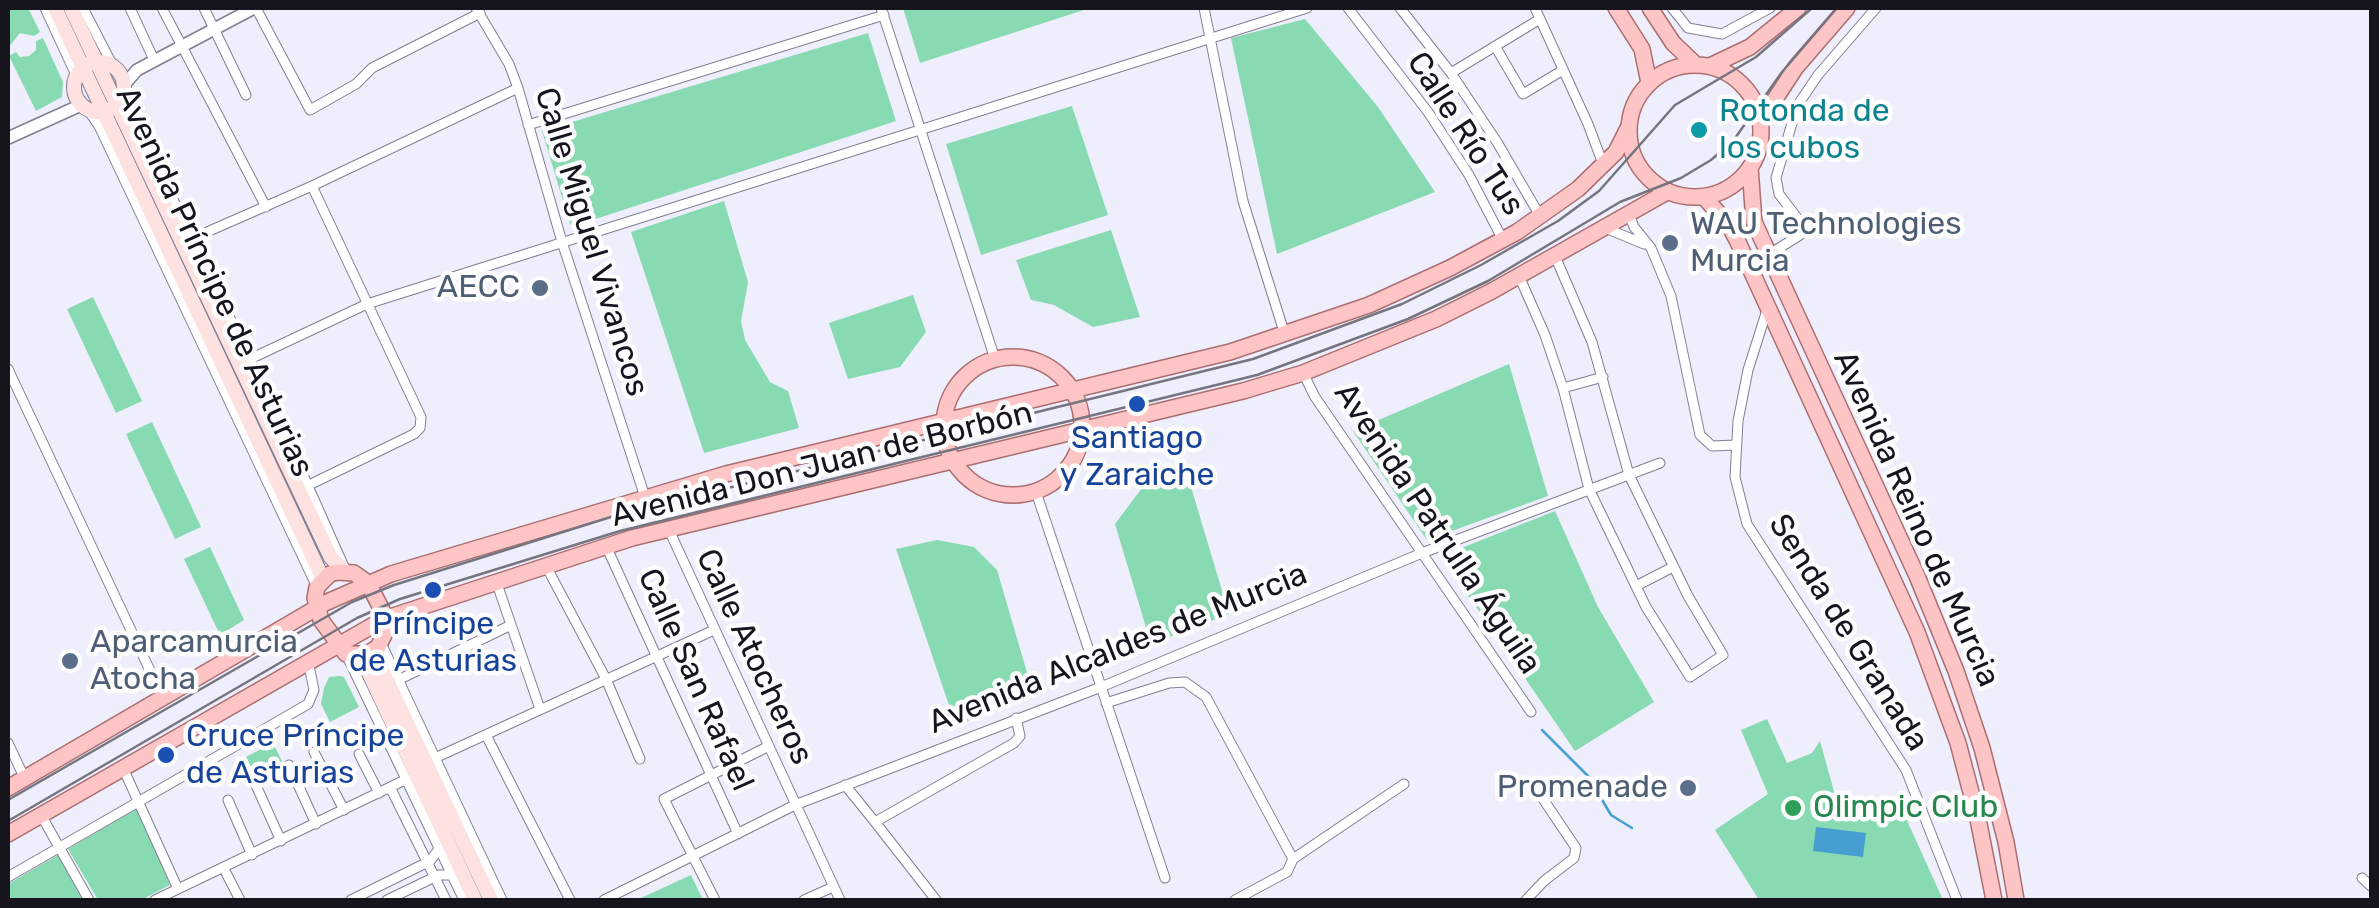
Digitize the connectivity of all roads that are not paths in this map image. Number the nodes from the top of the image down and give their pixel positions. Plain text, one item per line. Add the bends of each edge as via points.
1 (44, 8) edge
2 (55, 8) edge
3 (72, 8) edge
4 (83, 8) edge
5 (130, 8) edge
6 (162, 8) edge
7 (204, 8) edge
8 (255, 8) edge
9 (1204, 8) edge
10 (1307, 8) edge
11 (1348, 8) edge
12 (1400, 8) edge
13 (1536, 8) edge
14 (1616, 8) edge
15 (1650, 8) edge
16 (1672, 8) edge
17 (1770, 8) edge
18 (1798, 8) edge
19 (1848, 8) edge
20 (1876, 8) edge
21 (478, 10) edge
22 (883, 11) edge
23 (1540, 19) junction
24 (213, 28) junction
25 (1211, 38) junction
26 (180, 46) junction
27 (1495, 46) junction
28 (154, 60) junction
29 (1702, 65) junction
30 (85, 68) junction
31 (116, 68) junction
32 (138, 70) junction
33 (1563, 70) junction
34 (1451, 72) junction
35 (1648, 83) junction
36 (124, 86) junction
37 (518, 88) junction
38 (246, 95) dead end
39 (118, 104) junction
40 (83, 106) junction
41 (1760, 122) junction
42 (528, 125) junction
43 (918, 128) junction
44 (1628, 128) junction
45 (8, 138) edge
46 (1603, 164) junction
47 (1750, 167) junction
48 (312, 186) junction
49 (1667, 192) junction
50 (1704, 198) junction
51 (266, 207) junction
52 (1629, 214) junction
53 (1540, 216) junction
54 (1604, 227) junction
55 (190, 239) junction
56 (1503, 240) junction
57 (562, 242) junction
58 (1651, 248) junction
59 (1768, 255) junction
60 (1555, 256) junction
61 (1518, 276) junction
62 (367, 304) junction
63 (1768, 308) junction
64 (1286, 335) junction
65 (250, 359) junction
66 (995, 359) junction
67 (8, 369) edge
68 (1303, 373) junction
69 (1603, 377) junction
70 (1563, 388) junction
71 (1072, 391) junction
72 (944, 422) junction
73 (1082, 430) junction
74 (1736, 445) junction
75 (954, 462) junction
76 (1660, 463) dead end
77 (1628, 474) junction
78 (309, 485) junction
79 (1589, 489) junction
80 (1036, 492) junction
81 (645, 497) junction
82 (668, 530) junction
83 (606, 546) junction
84 (1422, 553) junction
85 (546, 566) junction
86 (1672, 567) junction
87 (346, 572) junction
88 (496, 582) junction
89 (320, 583) junction
90 (368, 583) junction
91 (1636, 586) junction
92 (316, 608) junction
93 (384, 619) junction
94 (510, 625) junction
95 (714, 630) junction
96 (360, 650) junction
97 (656, 656) junction
98 (308, 661) junction
99 (606, 679) junction
100 (398, 680) junction
101 (1101, 687) junction
102 (162, 696) junction
103 (1106, 704) junction
104 (540, 710) junction
105 (1531, 712) dead end
106 (1016, 718) junction
107 (486, 735) junction
108 (8, 743) edge
109 (767, 746) junction
110 (314, 752) dead end
111 (359, 754) dead end
112 (436, 758) junction
113 (640, 759) dead end
114 (289, 766) dead end
115 (123, 768) junction
116 (710, 774) junction
117 (24, 779) junction
118 (407, 780) junction
119 (255, 783) dead end
120 (1404, 784) dead end
121 (845, 786) junction
122 (8, 788) edge
123 (390, 788) junction
124 (379, 793) junction
125 (1539, 793) dead end
126 (140, 800) junction
127 (228, 800) dead end
128 (794, 805) junction
129 (344, 810) junction
130 (41, 814) junction
131 (875, 822) junction
132 (316, 824) junction
133 (8, 834) edge
134 (738, 834) junction
135 (281, 841) junction
136 (59, 847) junction
137 (439, 849) junction
138 (252, 855) junction
139 (694, 855) junction
140 (1294, 859) junction
141 (428, 862) junction
142 (224, 869) junction
143 (452, 875) junction
144 (8, 877) edge
145 (434, 877) junction
146 (1165, 878) dead end
147 (2362, 878) dead end
148 (2372, 886) edge
149 (833, 887) junction
150 (178, 888) junction
151 (626, 890) junction
152 (89, 900) edge
153 (155, 900) edge
154 (240, 900) edge
155 (351, 900) edge
156 (388, 900) edge
157 (446, 900) edge
158 (464, 900) edge
159 (475, 900) edge
160 (491, 900) edge
161 (502, 900) edge
162 (570, 900) edge
163 (604, 900) edge
164 (630, 900) edge
165 (715, 900) edge
166 (804, 900) edge
167 (840, 900) edge
168 (936, 900) edge
169 (1235, 900) edge
170 (1526, 900) edge
171 (1957, 900) edge
172 (1994, 900) edge
173 (2016, 900) edge

1 - 30 street
2 - 30 main road, Avenida Príncipe de Asturias
3 - 30 main road, Avenida Príncipe de Asturias
4 - 31 street
5 - 28 street
6 - 26 street
7 - 24 street
8 - 21 street via 310,110
8 - 24 street
9 - 25 street
10 - 25 street
11 - 56 street, Calle Río Tus via 1428,112
12 - 34 street
13 - 23 street
14 - 35 main road via 1642,49
15 - 29 main road via 1673,43
16 - 17 street via 1688,28 1722,34
18 - 29 main road via 1750,47
19 - 41 main road via 1786,79
20 - 59 street via 1797,106 1776,178 1801,223 1800,235
21 - 37 street, Calle Miguel Vivancos
22 - 42 street
22 - 43 street
23 - 27 street
23 - 33 street
24 - 26 street
24 - 38 street
25 - 43 street
25 - 64 street via 1243,201
26 - 28 street
26 - 51 street
27 - 33 street via 1523,94
27 - 34 street
28 - 32 street
29 - 35 main road via 1665,71
29 - 41 main road via 1744,86
30 - 31 main road
30 - 39 main road, Avenida Príncipe de Asturias
30 - 40 main road, Avenida Príncipe de Asturias
30 - 40 main road
31 - 32 street
31 - 36 main road
32 - 36 street
33 - 46 street
34 - 53 street
35 - 44 main road
36 - 39 main road
36 - 55 street
37 - 42 street, Calle Miguel Vivancos
37 - 48 street
39 - 40 main road
39 - 87 main road, Avenida Príncipe de Asturias via 331,558
40 - 45 street
40 - 89 main road, Avenida Príncipe de Asturias
41 - 47 main road
42 - 57 street, Calle Miguel Vivancos
43 - 57 street
43 - 66 street
44 - 46 main road, Avenida Don Juan de Borbón
44 - 49 main road via 1638,166
46 - 53 main road, Avenida Don Juan de Borbón
47 - 50 main road via 1732,186
47 - 59 main road, Avenida Reino de Murcia via 1750,208
48 - 51 street
48 - 62 street
49 - 50 main road
49 - 52 main road, Avenida Don Juan de Borbón
50 - 63 main road, Avenida Reino de Murcia via 1729,225
51 - 55 street
52 - 54 main road, Avenida Don Juan de Borbón
52 - 58 street
53 - 56 main road, Avenida Don Juan de Borbón
54 - 58 street
54 - 60 main road, Avenida Don Juan de Borbón
55 - 65 street
56 - 64 main road, Avenida Don Juan de Borbón via 1369,305
57 - 62 street
57 - 81 street, Calle Miguel Vivancos
58 - 74 street via 1680,329 1700,435 1712,446
59 - 173 main road, Avenida Reino de Murcia via 1956,672 1982,748
60 - 61 main road, Avenida Don Juan de Borbón
60 - 69 street
61 - 68 main road, Avenida Don Juan de Borbón via 1436,319
61 - 70 street
62 - 65 street
62 - 78 street via 415,402 420,428
63 - 74 street, Senda de Granada via 1748,370
63 - 172 main road, Avenida Reino de Murcia via 1934,674 1970,786
64 - 71 main road, Avenida Don Juan de Borbón
65 - 78 street
66 - 71 main road via 1039,362
66 - 72 main road via 954,389
67 - 102 street
68 - 73 main road, Avenida Don Juan de Borbón
68 - 84 street, Avenida Patrulla Águila
69 - 70 street
69 - 77 street
70 - 79 street
71 - 72 main road, Avenida Don Juan de Borbón
71 - 73 main road
72 - 75 main road
72 - 81 main road, Avenida Don Juan de Borbón
73 - 75 main road, Avenida Don Juan de Borbón
73 - 80 main road via 1068,468
74 - 171 street, Senda de Granada via 1735,477 1748,524 1906,770
75 - 80 main road via 989,492
75 - 82 main road, Avenida Don Juan de Borbón
76 - 77 street, Avenida Alcaldes de Murcia
77 - 79 street, Avenida Alcaldes de Murcia
77 - 86 street
78 - 87 street
79 - 84 street, Avenida Alcaldes de Murcia
79 - 91 street
80 - 101 street
81 - 90 main road, Avenida Don Juan de Borbón
82 - 83 main road, Avenida Don Juan de Borbón
82 - 95 street, Calle Atocheros
83 - 85 main road, Avenida Don Juan de Borbón
83 - 97 street, Calle San Rafael
84 - 101 street, Avenida Alcaldes de Murcia
84 - 105 street, Avenida Patrulla Águila
85 - 88 main road, Avenida Don Juan de Borbón
85 - 99 street
86 - 91 street
86 - 91 street via 1723,655 1690,677
87 - 89 main road
87 - 90 main road
88 - 93 main road, Avenida Don Juan de Borbón
88 - 94 street
89 - 92 main road
90 - 92 main road, Avenida Don Juan de Borbón
90 - 93 main road
92 - 96 main road via 326,630
92 - 102 main road, Avenida Don Juan de Borbón
93 - 96 main road, Avenida Don Juan de Borbón
93 - 96 main road
94 - 100 street
94 - 104 street
95 - 97 street
95 - 109 street, Calle Atocheros
96 - 98 main road, Avenida Don Juan de Borbón
96 - 100 street
96 - 118 street
96 - 159 main road
96 - 160 main road
97 - 99 street
97 - 116 street, Calle San Rafael
98 - 115 main road, Avenida Don Juan de Borbón
98 - 126 street via 314,696 308,704
99 - 104 street
99 - 113 street
100 - 112 street
101 - 103 street
101 - 106 street, Avenida Alcaldes de Murcia
102 - 117 main road, Avenida Don Juan de Borbón
103 - 140 street via 1185,682 1206,697
103 - 146 street
104 - 107 street
106 - 121 street, Avenida Alcaldes de Murcia
106 - 131 street via 1020,736 1014,742
107 - 112 street
107 - 162 street
108 - 117 street
109 - 116 street
109 - 128 street, Calle Atocheros
110 - 129 street
111 - 124 street
112 - 161 street
114 - 132 street
115 - 126 street
115 - 130 main road, Avenida Don Juan de Borbón
116 - 134 street, Calle San Rafael
116 - 139 street via 664,800
117 - 122 main road, Avenida Don Juan de Borbón
118 - 123 street
118 - 137 street
119 - 135 street
120 - 140 street
121 - 128 street, Avenida Alcaldes de Murcia
121 - 131 street
123 - 124 street
123 - 141 street
124 - 129 street
125 - 170 street via 1576,848 1574,858
126 - 136 street
126 - 150 street
127 - 138 street
128 - 134 street, Avenida Alcaldes de Murcia
128 - 149 street, Calle Atocheros
129 - 132 street
130 - 133 main road, Avenida Don Juan de Borbón
130 - 136 street
131 - 168 street
132 - 135 street
134 - 139 street, Avenida Alcaldes de Murcia
135 - 138 street
136 - 144 street
136 - 152 street
137 - 141 street
137 - 143 street
138 - 142 street
139 - 151 street, Avenida Alcaldes de Murcia
139 - 165 street
140 - 169 street via 1287,872
141 - 145 street
141 - 155 street
142 - 150 street
142 - 154 street
143 - 145 street
143 - 158 street
145 - 156 street
145 - 157 street
147 - 148 street
149 - 166 street
149 - 167 street, Calle Atocheros
150 - 153 street
151 - 163 street, Avenida Alcaldes de Murcia
151 - 164 street

